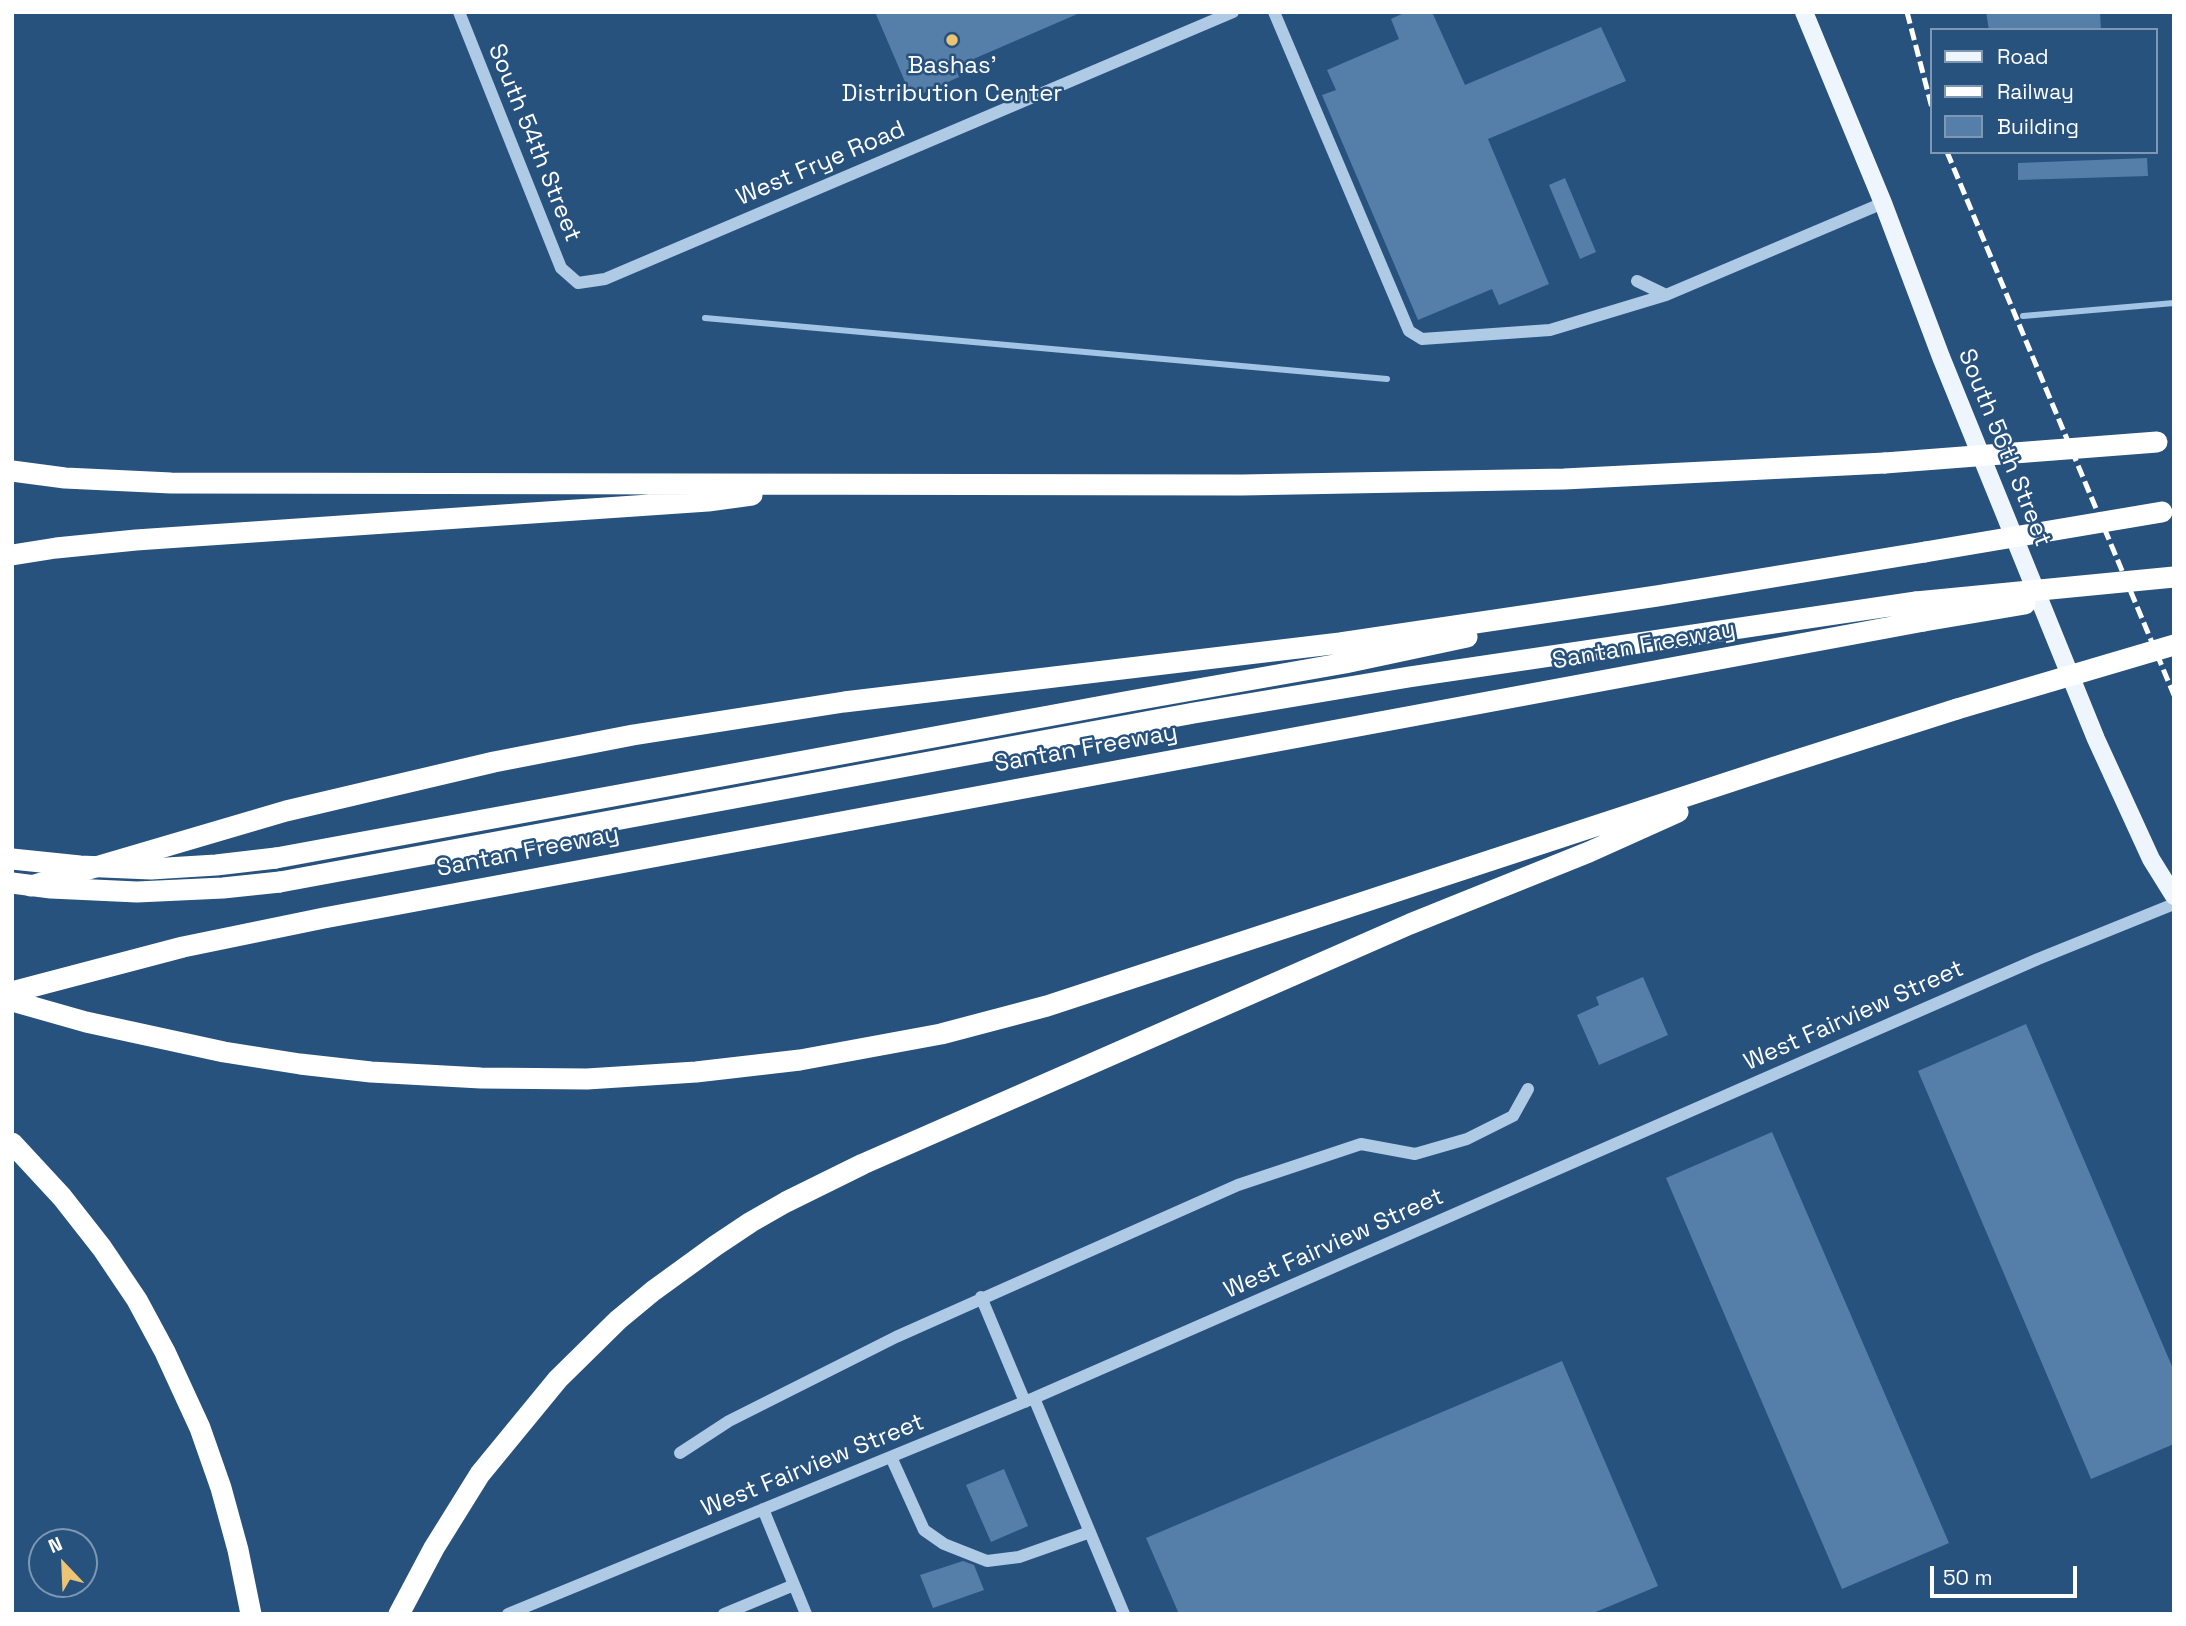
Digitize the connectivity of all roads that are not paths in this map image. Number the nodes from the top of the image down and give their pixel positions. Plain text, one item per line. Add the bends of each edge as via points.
1 (459, 12) edge
2 (1233, 12) edge
3 (1274, 12) edge
4 (1804, 12) edge
5 (1882, 203) junction
6 (1637, 281) dead end
7 (578, 283) joint
8 (1666, 295) junction
9 (2166, 441) edge
10 (12, 471) edge
11 (844, 484) junction
12 (2168, 511) edge
13 (12, 555) edge
14 (2174, 578) edge
15 (1657, 596) junction
16 (1920, 612) junction
17 (2174, 645) edge
18 (1775, 767) junction
19 (12, 859) edge
20 (12, 883) edge
21 (12, 892) edge
22 (2174, 896) edge
23 (2174, 904) edge
24 (12, 992) edge
25 (12, 1002) edge
26 (1528, 1089) dead end
27 (12, 1143) edge
28 (981, 1297) junction
29 (1030, 1400) junction
30 (680, 1453) dead end
31 (891, 1457) junction
32 (763, 1510) junction
33 (1090, 1532) junction
34 (794, 1585) junction
35 (251, 1614) edge
36 (399, 1614) edge
37 (508, 1614) edge
38 (724, 1614) edge
39 (806, 1614) edge
40 (1124, 1614) edge

1 - 7 street, South 54th Street via 561,268
2 - 7 street, West Frye Road via 605,279
3 - 8 street via 1409,331 1422,339 1550,330
4 - 5 main road, South 56th Street
5 - 8 street
5 - 22 main road, South 56th Street via 2096,739 2151,859
6 - 8 street
9 - 11 highway, bridge via 1885,463 1457,482
10 - 11 highway via 171,483
11 - 13 highway via 708,500 160,538
12 - 15 highway, Santan Freeway, bridge
14 - 16 highway, Santan Freeway, bridge
15 - 19 highway, bridge via 1345,663 276,858 151,869
15 - 21 highway, Santan Freeway via 1340,643 844,702 633,734 286,811
16 - 20 highway, bridge via 1409,677 280,882 137,892
16 - 24 highway, Santan Freeway via 324,918 183,947
17 - 18 highway, bridge
18 - 25 highway via 1012,1016 871,1048 730,1069 541,1080 337,1069 185,1044
18 - 36 highway via 1589,852 1410,924 863,1164 751,1222 653,1291 558,1379 480,1474 433,1548
23 - 29 street, West Fairview Street via 2001,975
26 - 28 street via 1513,1116 1467,1139 1415,1154 1361,1144 1238,1185
27 - 35 highway via 102,1248 171,1364 221,1488
28 - 29 street
28 - 30 street via 729,1421
29 - 31 street, West Fairview Street
29 - 33 street
31 - 32 street, West Fairview Street
31 - 33 street via 924,1530 944,1544 988,1561 1019,1557
32 - 34 street
32 - 37 street, West Fairview Street
33 - 40 street
34 - 38 street
34 - 39 street

